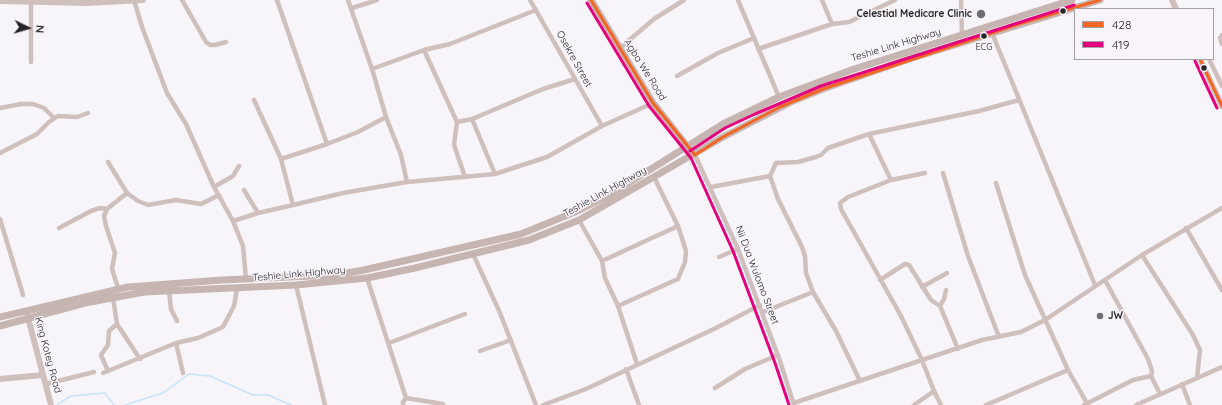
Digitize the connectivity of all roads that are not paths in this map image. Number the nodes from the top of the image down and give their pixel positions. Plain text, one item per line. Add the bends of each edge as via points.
1 (135, 0) edge
2 (143, 0) edge
3 (182, 0) edge
4 (277, 0) edge
5 (348, 0) edge
6 (377, 0) edge
7 (530, 0) edge
8 (591, 0) edge
9 (684, 0) edge
10 (738, 0) edge
11 (822, 0) edge
12 (895, 0) edge
13 (961, 0) edge
14 (1072, 0) edge
15 (1100, 0) edge
16 (0, 1) edge
17 (31, 2) junction
18 (1061, 2) edge
19 (352, 8) junction
20 (536, 10) junction
21 (832, 24) junction
22 (992, 33) junction
23 (962, 35) junction
24 (1222, 35) edge
25 (754, 38) junction
26 (226, 42) dead end
27 (1222, 44) edge
28 (620, 48) junction
29 (758, 49) junction
30 (424, 50) junction
31 (1200, 60) edge
32 (1209, 60) edge
33 (31, 62) dead end
34 (372, 69) junction
35 (677, 76) dead end
36 (575, 79) junction
37 (1222, 86) edge
38 (779, 97) junction
39 (254, 100) dead end
40 (1019, 100) junction
41 (653, 103) junction
42 (1222, 106) edge
43 (0, 108) edge
44 (88, 113) dead end
45 (386, 117) junction
46 (54, 118) junction
47 (472, 119) junction
48 (457, 122) junction
49 (602, 126) junction
50 (869, 134) junction
51 (327, 144) junction
52 (687, 147) junction
53 (0, 153) edge
54 (695, 155) junction
55 (281, 159) junction
56 (108, 162) dead end
57 (239, 166) dead end
58 (925, 173) dead end
59 (943, 173) dead end
60 (495, 174) junction
61 (770, 176) junction
62 (466, 177) junction
63 (654, 177) junction
64 (891, 180) junction
65 (407, 182) junction
66 (996, 183) dead end
67 (214, 187) junction
68 (711, 187) junction
69 (244, 190) dead end
70 (127, 193) junction
71 (218, 195) junction
72 (293, 204) junction
73 (1222, 208) edge
74 (107, 209) junction
75 (258, 212) junction
76 (0, 219) edge
77 (579, 220) junction
78 (233, 221) junction
79 (678, 226) junction
80 (59, 228) dead end
81 (1186, 228) junction
82 (738, 249) junction
83 (473, 254) junction
84 (1142, 255) junction
85 (720, 257) dead end
86 (602, 261) junction
87 (947, 273) dead end
88 (367, 278) junction
89 (246, 279) junction
90 (880, 280) junction
91 (1105, 280) junction
92 (296, 285) junction
93 (1095, 285) junction
94 (922, 287) junction
95 (118, 288) junction
96 (237, 289) junction
97 (946, 290) dead end
98 (1222, 290) edge
99 (169, 292) junction
100 (813, 292) junction
101 (23, 295) dead end
102 (113, 298) junction
103 (760, 305) junction
104 (618, 306) junction
105 (940, 306) junction
106 (27, 310) junction
107 (763, 312) junction
108 (465, 314) dead end
109 (0, 317) edge
110 (28, 319) junction
111 (1045, 320) junction
112 (177, 321) dead end
113 (117, 324) junction
114 (0, 326) edge
115 (999, 337) junction
116 (511, 340) junction
117 (389, 342) junction
118 (176, 343) junction
119 (958, 349) junction
120 (480, 351) dead end
121 (778, 355) junction
122 (140, 359) junction
123 (922, 360) junction
124 (637, 364) junction
125 (1222, 367) edge
126 (626, 369) junction
127 (1068, 370) junction
128 (94, 372) dead end
129 (183, 373) dead end
130 (44, 375) junction
131 (1151, 376) junction
132 (1197, 378) junction
133 (0, 379) edge
134 (860, 380) junction
135 (46, 384) junction
136 (1182, 384) junction
137 (715, 388) dead end
138 (934, 391) junction
139 (1160, 394) junction
140 (406, 398) junction
141 (443, 404) dead end
142 (794, 404) edge
143 (1086, 404) edge
144 (51, 405) edge
145 (325, 405) edge
146 (403, 405) edge
147 (536, 405) edge
148 (543, 405) edge
149 (639, 405) edge
150 (914, 405) edge
151 (942, 405) edge
152 (986, 405) edge
153 (1136, 405) edge
154 (1190, 405) edge

1 - 2 street
1 - 17 street
1 - 67 street via 142,27 167,93 186,124
3 - 26 street via 206,42 215,46
4 - 51 street
5 - 19 street
6 - 19 street
7 - 20 street, Osekre Street
8 - 28 main road, Agba We Road
9 - 28 street via 654,19
10 - 25 street
11 - 21 street
12 - 21 street via 848,22
13 - 23 street
14 - 18 main road, Teshie Link Highway
15 - 22 main road, Teshie Link Highway
16 - 17 street
17 - 33 street
18 - 23 main road, Teshie Link Highway
19 - 34 street
20 - 30 street via 450,44
20 - 36 street, Osekre Street
21 - 29 street
22 - 40 street
22 - 54 main road, Teshie Link Highway via 823,88 780,107
23 - 38 main road, Teshie Link Highway via 851,70
24 - 27 street
25 - 29 street
25 - 35 street
28 - 41 main road, Agba We Road
29 - 38 street
30 - 34 street
30 - 48 street
31 - 42 street
32 - 37 street
34 - 45 street
36 - 47 street via 543,88
36 - 49 street, Osekre Street
38 - 52 main road, Teshie Link Highway via 723,124
39 - 55 street
40 - 50 street
40 - 93 street
41 - 49 street
41 - 52 main road, Agba We Road
43 - 46 street via 33,104 44,108
44 - 46 street via 77,117
45 - 51 street
45 - 65 street via 401,155
46 - 53 street via 37,134
47 - 48 street
47 - 60 street
48 - 62 street via 454,145
49 - 60 street via 547,157
50 - 61 street via 828,148 812,159 776,163
50 - 64 street
51 - 55 street
52 - 54 main road, Agba We Road
52 - 89 main road, Teshie Link Highway via 611,194 521,234 335,275
54 - 63 main road, Teshie Link Highway
54 - 68 street, Nii Dua Wulomo Street
55 - 72 street
56 - 70 street
57 - 67 street via 233,176
58 - 64 street
59 - 115 street via 968,256
60 - 62 street
61 - 68 street
61 - 100 street via 778,199 802,247 806,273
62 - 65 street
63 - 77 main road, Teshie Link Highway
63 - 79 street
64 - 90 street via 848,197 840,203
65 - 72 street
66 - 111 street via 1025,275
67 - 71 street
68 - 82 street, Nii Dua Wulomo Street
69 - 75 street
70 - 71 street via 138,201 152,205 176,200 201,204
70 - 74 street
71 - 78 street
72 - 75 street
73 - 81 street
74 - 80 street via 91,211
74 - 95 street via 104,216 114,253 112,269
75 - 78 street
76 - 101 street
77 - 83 main road, Teshie Link Highway via 529,240
77 - 86 street
78 - 89 street via 243,246
79 - 86 street
79 - 104 street via 686,251 685,262 678,279
81 - 84 street
81 - 98 street
82 - 85 street
82 - 103 street, Nii Dua Wulomo Street
83 - 88 main road, Teshie Link Highway
83 - 116 street
84 - 91 street
84 - 132 street via 1200,350
86 - 104 street via 605,278
87 - 94 street
88 - 92 main road, Teshie Link Highway
88 - 117 street
89 - 95 main road, Teshie Link Highway
90 - 94 street via 907,264
90 - 123 street
91 - 93 street
91 - 131 street via 1148,359
92 - 96 main road, Teshie Link Highway
92 - 145 street
93 - 111 street
94 - 105 street via 931,300
95 - 106 main road, Teshie Link Highway
96 - 99 main road, Teshie Link Highway
96 - 118 street via 234,306 223,327 198,338
97 - 105 street
99 - 102 main road, Teshie Link Highway via 144,292
99 - 112 street via 171,309
100 - 107 street
100 - 134 street
102 - 110 main road, Teshie Link Highway
102 - 113 street
103 - 107 street, Nii Dua Wulomo Street
103 - 124 street
104 - 124 street
105 - 119 street
106 - 109 main road, Teshie Link Highway
106 - 110 street, King Kotey Road
107 - 121 street, Nii Dua Wulomo Street
108 - 117 street
110 - 114 main road, Teshie Link Highway
110 - 130 street, King Kotey Road
111 - 115 street via 1021,332
111 - 127 street
113 - 122 street
113 - 122 street via 109,332 108,345 100,354 105,372
115 - 119 street
116 - 120 street
116 - 147 street
117 - 140 street
118 - 122 street
118 - 129 street
119 - 123 street
121 - 137 street via 745,369
121 - 142 street, Nii Dua Wulomo Street
123 - 134 street
123 - 138 street
124 - 126 street
125 - 132 street
126 - 148 street via 586,389
126 - 149 street
127 - 143 street
127 - 152 street
128 - 135 street
130 - 133 street
130 - 135 street, King Kotey Road
131 - 139 street
131 - 143 street via 1133,380
132 - 136 street
134 - 142 street
135 - 144 street, King Kotey Road
136 - 139 street
136 - 154 street
138 - 150 street
138 - 151 street
139 - 153 street
140 - 141 street
140 - 146 street

